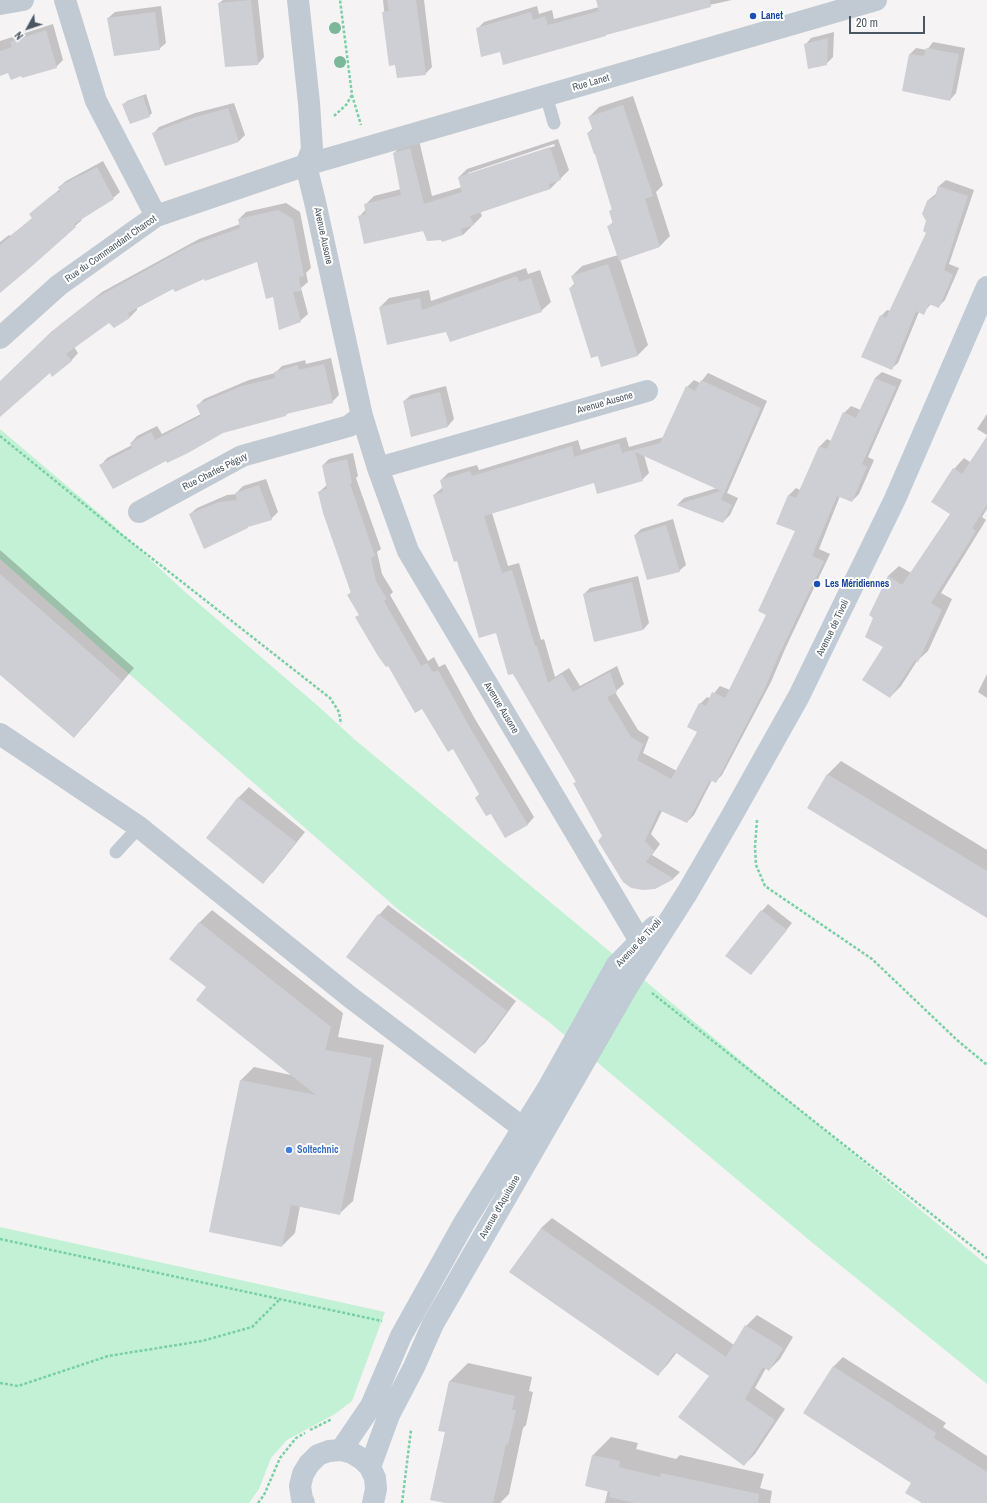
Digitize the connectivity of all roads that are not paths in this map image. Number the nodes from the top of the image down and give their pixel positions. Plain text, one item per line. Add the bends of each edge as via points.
1 (23, 0) edge
2 (65, 0) edge
3 (298, 0) edge
4 (876, 0) edge
5 (0, 4) edge
6 (546, 96) junction
7 (554, 123) dead end
8 (306, 165) junction
9 (156, 216) junction
10 (987, 287) edge
11 (0, 338) edge
12 (647, 391) dead end
13 (362, 416) junction
14 (378, 468) junction
15 (138, 512) dead end
16 (0, 734) edge
17 (139, 827) junction
18 (116, 852) dead end
19 (643, 948) junction
20 (575, 1040) joint
21 (523, 1128) junction
22 (530, 1155) junction
23 (341, 1450) junction
24 (370, 1467) junction
25 (301, 1502) edge
26 (372, 1503) edge

1 - 5 street
2 - 9 street via 96,100
3 - 8 street via 312,149
4 - 6 street, Rue Lanet
6 - 7 lane
6 - 8 street, Rue Lanet
8 - 9 street, Rue du Commandant Charcot
8 - 13 street, Avenue Ausone
9 - 11 street, Rue du Commandant Charcot via 59,285
10 - 19 street, Avenue de Tivoli via 895,499 782,728 686,893
12 - 14 street, Avenue Ausone
13 - 14 street, Avenue Ausone
13 - 15 street, Rue Charles Péguy via 349,426 242,456
14 - 19 street, Avenue Ausone via 408,551
16 - 17 street
17 - 18 lane
17 - 21 street via 350,997
19 - 20 street, Avenue de Tivoli via 616,966
19 - 22 street, Avenue d'Aquitaine via 625,990
20 - 21 street, Avenue d'Aquitaine
21 - 22 street
21 - 23 street, Avenue d'Aquitaine via 464,1223 405,1328 371,1406
22 - 24 street, Avenue d'Aquitaine via 432,1324 414,1367 389,1415
23 - 24 street via 352,1453
23 - 25 street via 329,1450 318,1455 309,1464 301,1480
24 - 26 street via 376,1489

